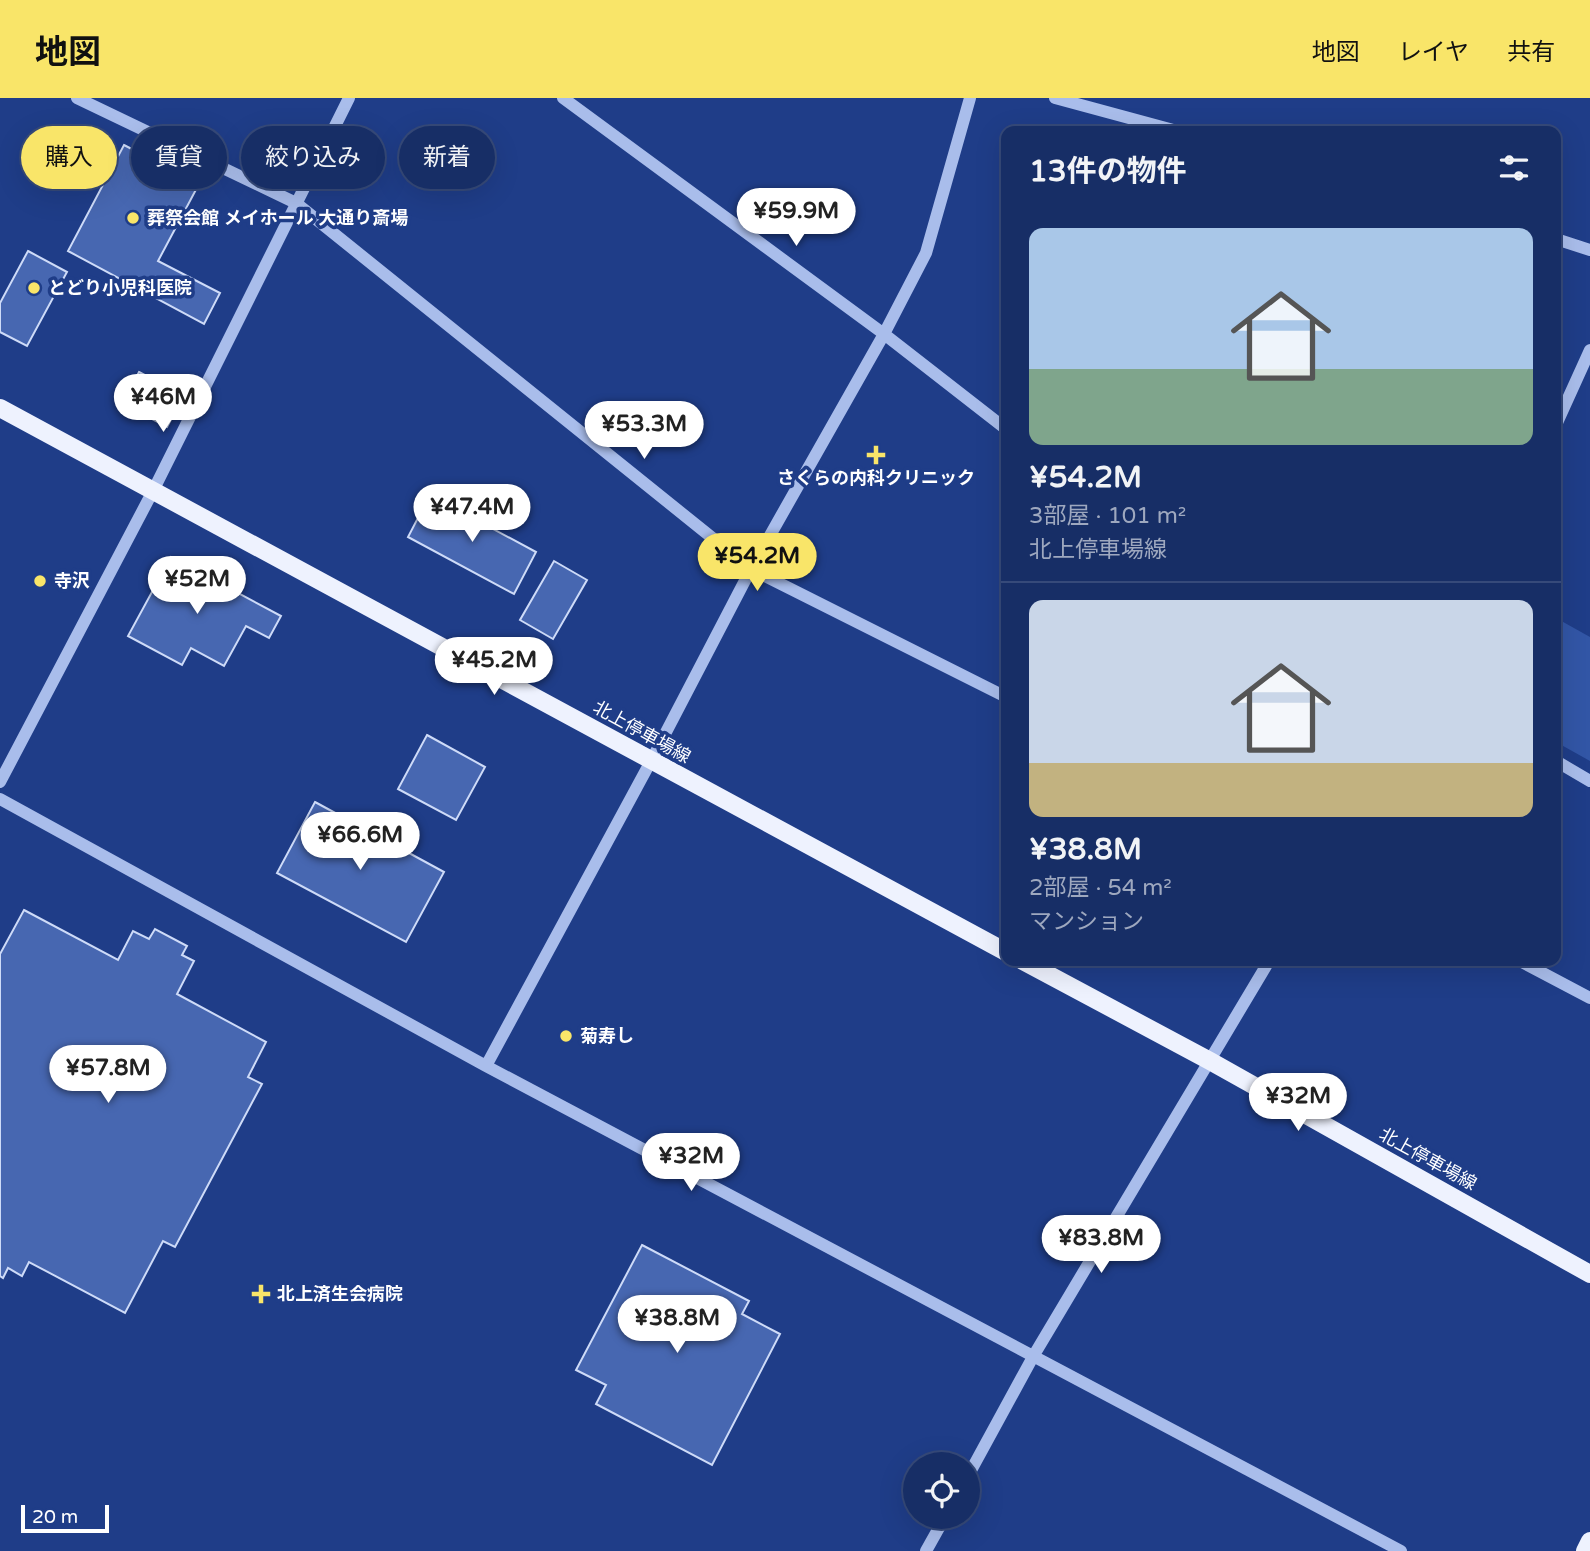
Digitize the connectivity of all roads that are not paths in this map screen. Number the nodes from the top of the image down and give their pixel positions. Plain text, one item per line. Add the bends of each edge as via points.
1 (77, 98) edge
2 (349, 98) edge
3 (563, 98) edge
4 (970, 98) edge
5 (1055, 98) edge
6 (1159, 126) edge
7 (296, 204) junction
8 (1561, 241) edge
9 (1590, 250) edge
10 (884, 334) junction
11 (1590, 351) edge
12 (0, 408) edge
13 (1561, 414) edge
14 (1001, 425) edge
15 (154, 489) junction
16 (751, 569) junction
17 (1001, 694) edge
18 (651, 761) junction
19 (1561, 764) edge
20 (1590, 781) edge
21 (0, 782) edge
22 (0, 799) edge
23 (1001, 949) edge
24 (1032, 966) edge
25 (1266, 966) edge
26 (1529, 966) edge
27 (1590, 998) edge
28 (1210, 1061) junction
29 (486, 1066) junction
30 (1590, 1274) edge
31 (1034, 1355) junction
32 (980, 1454) edge
33 (938, 1529) edge
34 (1590, 1541) edge
35 (926, 1551) edge
36 (1401, 1551) edge
37 (1585, 1551) edge

1 - 7 street
2 - 7 street
3 - 10 street
4 - 10 street via 926,253
5 - 6 street
7 - 15 street
7 - 16 street
8 - 9 street
10 - 14 street
10 - 16 street
11 - 13 street
12 - 15 main road, 北上停車場線
15 - 18 main road, 北上停車場線
15 - 21 street
16 - 17 street
16 - 18 street
18 - 23 main road, 北上停車場線
18 - 29 street
19 - 20 street
22 - 29 street
24 - 28 main road, 北上停車場線
25 - 28 street
26 - 27 street
28 - 30 main road, 北上停車場線
28 - 31 street
29 - 31 street
31 - 32 street
31 - 36 street
33 - 35 street
34 - 37 main road

